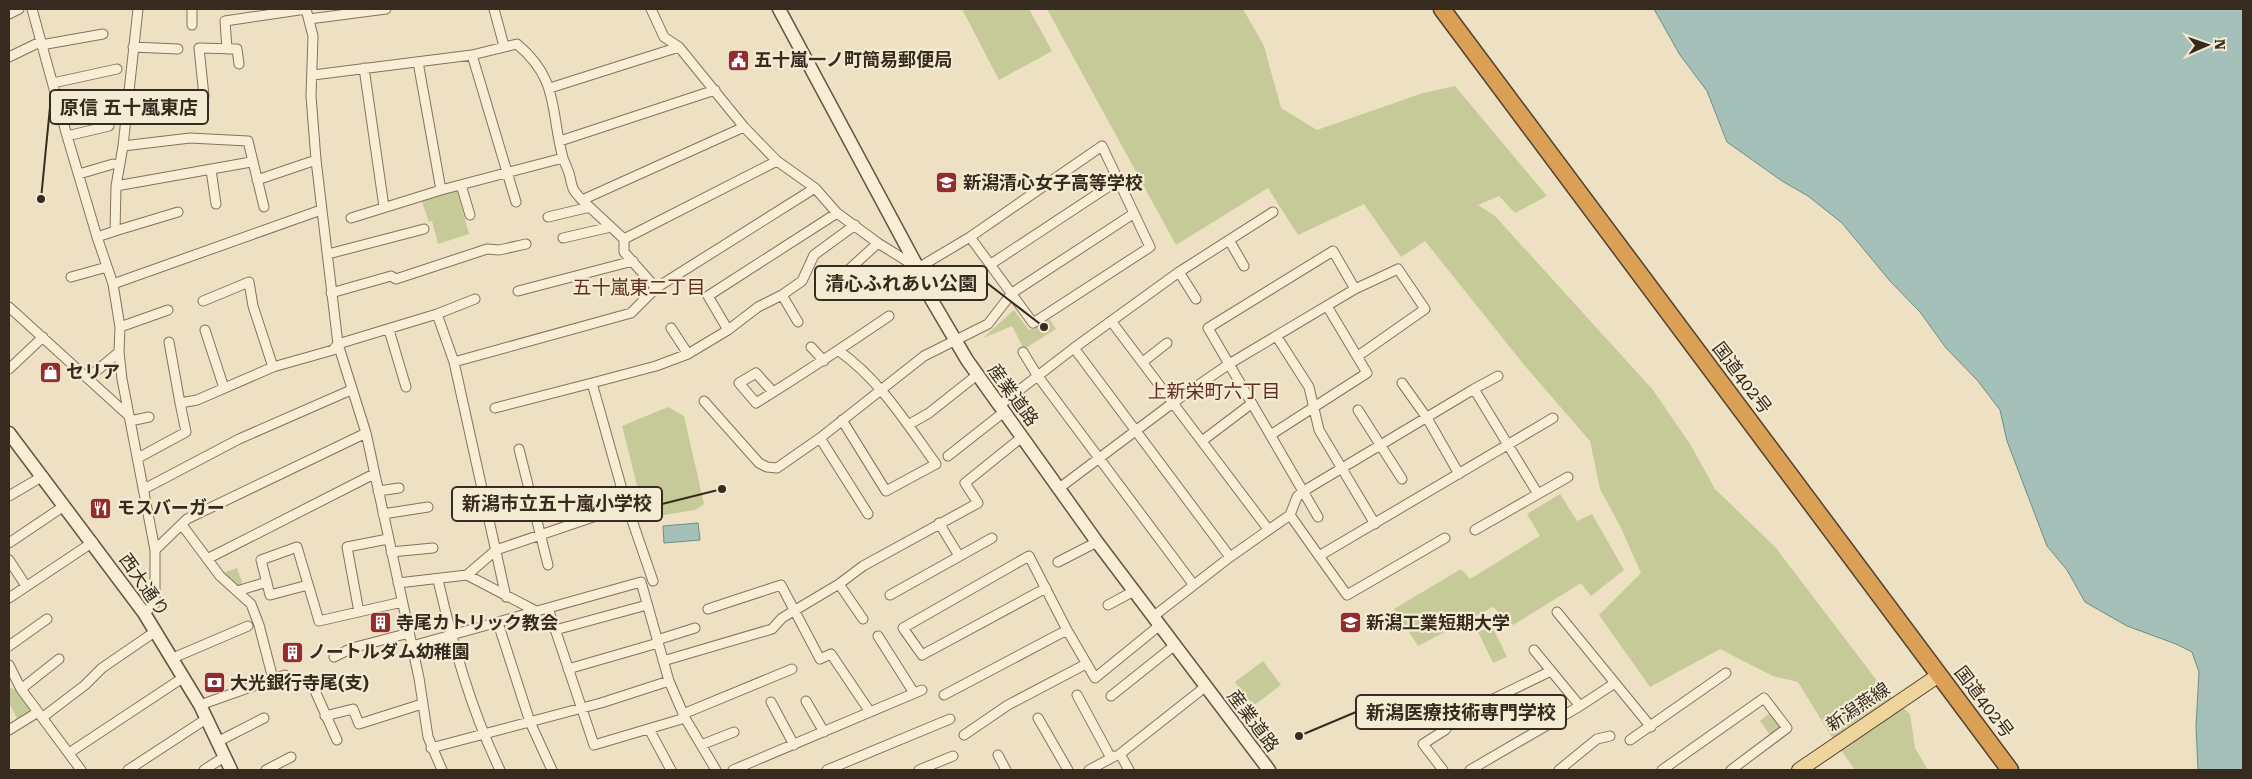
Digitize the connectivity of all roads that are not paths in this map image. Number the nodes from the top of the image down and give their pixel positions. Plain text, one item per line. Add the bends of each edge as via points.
1 (19, 9) edge
2 (32, 9) edge
3 (138, 9) edge
4 (192, 9) edge
5 (306, 9) edge
6 (386, 9) edge
7 (494, 9) edge
8 (651, 9) edge
9 (780, 9) edge
10 (1442, 9) edge
11 (9, 14) edge
12 (309, 19) junction
13 (192, 25) dead end
14 (103, 34) dead end
15 (40, 44) junction
16 (504, 46) junction
17 (133, 47) junction
18 (679, 47) junction
19 (178, 49) dead end
20 (227, 49) junction
21 (472, 55) junction
22 (9, 57) edge
23 (418, 62) junction
24 (238, 64) dead end
25 (364, 68) junction
26 (117, 69) dead end
27 (312, 75) junction
28 (53, 83) junction
29 (550, 88) junction
30 (715, 90) junction
31 (127, 98) junction
32 (108, 126) dead end
33 (744, 127) junction
34 (67, 136) junction
35 (560, 142) junction
36 (123, 146) junction
37 (563, 158) junction
38 (316, 160) junction
39 (777, 161) junction
40 (252, 162) junction
41 (113, 164) dead end
42 (211, 170) junction
43 (508, 173) junction
44 (79, 174) junction
45 (257, 180) junction
46 (1117, 181) junction
47 (461, 185) junction
48 (116, 186) junction
49 (815, 188) junction
50 (441, 190) junction
51 (582, 200) junction
52 (516, 202) dead end
53 (216, 204) dead end
54 (590, 207) junction
55 (264, 208) dead end
56 (384, 208) junction
57 (321, 210) junction
58 (178, 212) dead end
59 (1273, 212) dead end
60 (837, 213) junction
61 (1133, 214) junction
62 (470, 215) dead end
63 (548, 216) dead end
64 (351, 218) dead end
65 (854, 225) junction
66 (611, 227) junction
67 (424, 229) dead end
68 (115, 231) junction
69 (97, 237) junction
70 (970, 237) junction
71 (562, 238) dead end
72 (624, 239) junction
73 (1229, 240) junction
74 (878, 243) junction
75 (526, 244) dead end
76 (328, 254) junction
77 (634, 261) junction
78 (991, 264) junction
79 (1244, 266) dead end
80 (107, 267) junction
81 (918, 268) junction
82 (1179, 272) junction
83 (71, 277) dead end
84 (113, 284) junction
85 (833, 284) dead end
86 (656, 288) junction
87 (1355, 289) junction
88 (518, 291) dead end
89 (331, 293) junction
90 (1012, 293) junction
91 (782, 295) junction
92 (475, 299) dead end
93 (1196, 299) dead end
94 (203, 301) dead end
95 (1327, 306) junction
96 (9, 307) edge
97 (168, 310) dead end
98 (437, 314) junction
99 (889, 316) dead end
100 (1111, 321) junction
101 (798, 322) dead end
102 (120, 327) junction
103 (671, 328) dead end
104 (205, 330) dead end
105 (390, 330) junction
106 (728, 330) junction
107 (43, 337) junction
108 (1278, 337) junction
109 (956, 340) junction
110 (169, 342) dead end
111 (338, 344) junction
112 (1167, 344) dead end
113 (811, 347) dead end
114 (1074, 348) junction
115 (839, 351) junction
116 (118, 352) junction
117 (1023, 352) dead end
118 (688, 354) junction
119 (1358, 356) junction
120 (824, 361) junction
121 (1144, 361) junction
122 (454, 362) junction
123 (1229, 364) junction
124 (274, 367) junction
125 (9, 369) edge
126 (977, 375) junction
127 (1037, 375) junction
128 (1498, 376) dead end
129 (88, 378) junction
130 (592, 383) junction
131 (1402, 383) dead end
132 (406, 386) dead end
133 (224, 388) junction
134 (882, 389) junction
135 (1474, 389) junction
136 (351, 390) junction
137 (773, 392) dead end
138 (704, 401) dead end
139 (1174, 402) junction
140 (180, 403) junction
141 (1251, 404) junction
142 (1314, 407) junction
143 (495, 408) dead end
144 (1002, 408) junction
145 (1358, 410) dead end
146 (149, 417) dead end
147 (1427, 418) junction
148 (1553, 418) dead end
149 (130, 419) junction
150 (842, 420) junction
151 (908, 425) junction
152 (1136, 431) junction
153 (9, 433) edge
154 (366, 433) junction
155 (1272, 434) junction
156 (1022, 437) junction
157 (820, 438) junction
158 (1202, 441) junction
159 (1380, 445) junction
160 (1508, 445) junction
161 (519, 449) dead end
162 (948, 456) dead end
163 (138, 458) junction
164 (1099, 459) junction
165 (1341, 469) junction
166 (374, 474) junction
167 (1459, 474) junction
168 (43, 476) junction
169 (1568, 477) dead end
170 (1402, 479) dead end
171 (399, 488) dead end
172 (144, 489) junction
173 (1058, 489) junction
174 (378, 491) junction
175 (1302, 492) junction
176 (1538, 494) junction
177 (9, 496) edge
178 (625, 500) junction
179 (64, 506) junction
180 (428, 507) dead end
181 (382, 514) junction
182 (868, 514) dead end
183 (1290, 514) junction
184 (1318, 517) dead end
185 (940, 523) junction
186 (1375, 524) junction
187 (182, 525) junction
188 (1268, 529) junction
189 (1475, 530) dead end
190 (539, 535) junction
191 (992, 538) dead end
192 (1445, 538) dead end
193 (388, 539) junction
194 (93, 542) junction
195 (1097, 542) junction
196 (9, 543) edge
197 (433, 548) dead end
198 (155, 550) junction
199 (496, 550) junction
200 (391, 552) junction
201 (958, 556) junction
202 (1319, 556) junction
203 (1230, 557) junction
204 (207, 559) junction
205 (9, 560) edge
206 (1058, 562) dead end
207 (548, 565) dead end
208 (467, 576) junction
209 (438, 580) junction
210 (653, 580) dead end
211 (267, 582) junction
212 (398, 583) junction
213 (839, 584) junction
214 (1193, 584) junction
215 (308, 585) junction
216 (26, 586) junction
217 (1046, 588) junction
218 (237, 591) junction
219 (1134, 591) junction
220 (890, 595) dead end
221 (506, 597) junction
222 (9, 598) edge
223 (402, 602) junction
224 (647, 605) junction
225 (1108, 605) dead end
226 (548, 608) junction
227 (708, 609) dead end
228 (795, 611) junction
229 (360, 612) junction
230 (536, 612) junction
231 (1557, 612) dead end
232 (144, 613) junction
233 (47, 619) dead end
234 (862, 619) dead end
235 (1157, 620) junction
236 (498, 622) junction
237 (248, 626) dead end
238 (695, 628) dead end
239 (555, 630) junction
240 (1067, 630) junction
241 (156, 631) junction
242 (409, 632) junction
243 (451, 635) junction
244 (878, 636) dead end
245 (657, 642) junction
246 (1175, 645) junction
247 (9, 646) edge
248 (412, 646) junction
249 (1534, 650) dead end
250 (334, 657) dead end
251 (173, 658) junction
252 (59, 660) dead end
253 (663, 661) junction
254 (1086, 664) junction
255 (9, 665) edge
256 (568, 668) junction
257 (792, 669) dead end
258 (1551, 671) junction
259 (1726, 673) dead end
260 (285, 675) dead end
261 (1939, 675) junction
262 (184, 677) junction
263 (273, 679) junction
264 (12, 680) edge
265 (669, 682) junction
266 (1615, 683) junction
267 (316, 684) dead end
268 (1205, 688) junction
269 (22, 689) junction
270 (944, 695) dead end
271 (1077, 695) dead end
272 (1111, 696) dead end
273 (806, 701) dead end
274 (772, 702) dead end
275 (422, 704) junction
276 (200, 705) junction
277 (1580, 706) junction
278 (581, 708) junction
279 (870, 712) junction
280 (40, 714) junction
281 (325, 716) junction
282 (684, 716) junction
283 (264, 718) dead end
284 (1038, 718) dead end
285 (206, 719) junction
286 (950, 719) dead end
287 (530, 722) junction
288 (1651, 727) junction
289 (649, 729) junction
290 (9, 730) edge
291 (734, 732) dead end
292 (824, 732) junction
293 (483, 734) junction
294 (964, 735) dead end
295 (1610, 736) dead end
296 (337, 740) dead end
297 (1630, 740) dead end
298 (217, 742) junction
299 (701, 745) junction
300 (794, 745) junction
301 (432, 748) junction
302 (69, 753) junction
303 (998, 755) dead end
304 (953, 756) dead end
305 (1116, 756) junction
306 (224, 757) junction
307 (292, 757) dead end
308 (1437, 768) edge
309 (667, 769) edge
310 (80, 770) edge
311 (128, 770) edge
312 (204, 770) edge
313 (231, 770) edge
314 (266, 770) edge
315 (442, 770) edge
316 (500, 770) edge
317 (552, 770) edge
318 (716, 770) edge
319 (733, 770) edge
320 (827, 770) edge
321 (920, 770) edge
322 (1006, 770) edge
323 (1068, 770) edge
324 (1089, 770) edge
325 (1129, 770) edge
326 (1269, 770) edge
327 (1470, 770) edge
328 (1559, 770) edge
329 (1664, 770) edge
330 (1731, 770) edge
331 (1798, 770) edge
332 (2010, 770) edge

1 - 11 street
2 - 15 street
3 - 17 street
4 - 13 street
5 - 12 street
5 - 20 street via 225,21
6 - 12 street
7 - 16 street
8 - 18 street via 664,37
9 - 81 street, 産業道路
10 - 261 highway, 国道402号
12 - 27 street via 313,36
14 - 15 street
15 - 22 street
15 - 28 street
16 - 21 street
16 - 29 street via 517,44 529,54
17 - 19 street
17 - 31 street
18 - 29 street
18 - 30 street
20 - 24 street via 237,49
20 - 31 street via 198,48 204,96
21 - 23 street
21 - 43 street
23 - 25 street
23 - 50 street
25 - 27 street
25 - 56 street
26 - 28 street
27 - 38 street
28 - 34 street
29 - 35 street
30 - 33 street
30 - 35 street
31 - 36 street
32 - 34 street
33 - 39 street
33 - 51 street
34 - 44 street
35 - 37 street
36 - 40 street via 190,138 248,142
36 - 48 street
37 - 43 street
37 - 51 street via 571,188
38 - 45 street
38 - 57 street
39 - 49 street
39 - 72 street
40 - 42 street
40 - 45 street
41 - 44 street
42 - 48 street
42 - 53 street
43 - 47 street
43 - 52 street
44 - 69 street
45 - 55 street
46 - 61 street
46 - 70 street via 1102,146
46 - 78 street
47 - 50 street
47 - 62 street
48 - 68 street
49 - 60 street
49 - 86 street
50 - 56 street
51 - 54 street
54 - 63 street
54 - 66 street
56 - 64 street
57 - 76 street
57 - 84 street
58 - 68 street
59 - 73 street
60 - 65 street
60 - 106 street via 708,296
61 - 90 street
61 - 90 street via 1150,247 1033,323
65 - 74 street
65 - 91 street via 814,255 802,281
66 - 71 street
66 - 72 street
67 - 76 street
68 - 69 street
69 - 80 street
70 - 78 street
70 - 81 street
72 - 77 street via 624,252
73 - 79 street
73 - 82 street
74 - 81 street
74 - 85 street
75 - 89 street via 499,250 487,249 396,279 391,276
76 - 89 street
77 - 86 street
77 - 88 street
78 - 90 street
80 - 83 street
80 - 84 street
81 - 109 street, 産業道路 via 927,292
82 - 93 street
82 - 100 street
84 - 102 street
86 - 122 street via 631,313
87 - 95 street
87 - 119 street via 1398,269 1425,309
87 - 123 street via 1333,251 1208,328
89 - 111 street
90 - 109 street via 988,324
91 - 101 street
91 - 106 street via 758,307
92 - 98 street
94 - 124 street via 249,282 253,306
95 - 108 street
95 - 119 street
96 - 107 street
97 - 102 street
98 - 105 street
98 - 122 street
99 - 115 street
100 - 114 street
100 - 121 street
102 - 116 street
103 - 118 street
104 - 133 street
105 - 111 street
105 - 132 street
106 - 118 street
107 - 125 street
107 - 129 street
108 - 123 street
108 - 142 street via 1309,387
109 - 126 street, 産業道路
109 - 134 street via 924,356
110 - 140 street
111 - 124 street via 333,350
111 - 136 street
112 - 121 street
113 - 120 street
114 - 127 street
114 - 152 street
115 - 120 street
115 - 134 street
116 - 129 street
116 - 149 street
117 - 127 street
118 - 130 street
119 - 142 street via 1367,373
120 - 137 street
121 - 139 street
122 - 199 street
123 - 139 street
123 - 141 street
124 - 133 street
126 - 144 street, 産業道路
126 - 151 street
127 - 144 street
127 - 164 street
128 - 135 street
129 - 149 street
130 - 143 street
130 - 178 street
131 - 147 street
133 - 140 street via 197,400
134 - 150 street
134 - 151 street
135 - 147 street
135 - 160 street
136 - 154 street
136 - 172 street via 239,439
138 - 157 street via 767,468 777,468
139 - 152 street
139 - 158 street
140 - 163 street via 186,432
141 - 155 street
141 - 158 street
142 - 155 street
142 - 165 street via 1319,430
144 - 156 street, 産業道路
144 - 162 street
145 - 159 street
146 - 149 street
147 - 159 street
147 - 167 street
148 - 160 street
149 - 163 street
150 - 151 street via 886,491 936,464
150 - 157 street
152 - 164 street
152 - 203 street
153 - 168 street, 西大通り
154 - 166 street
154 - 187 street via 187,519
155 - 175 street
156 - 173 street, 産業道路
156 - 185 street via 965,482 978,503
157 - 182 street
158 - 188 street
159 - 165 street
159 - 170 street
160 - 167 street
160 - 176 street
161 - 190 street
163 - 172 street
164 - 173 street
164 - 214 street
165 - 175 street
165 - 186 street
166 - 174 street
166 - 204 street
167 - 186 street
168 - 177 street
168 - 179 street, 西大通り
169 - 176 street
171 - 174 street
172 - 198 street
173 - 195 street, 産業道路
174 - 181 street
175 - 183 street
175 - 184 street
176 - 189 street
178 - 190 street via 599,515
178 - 210 street
179 - 194 street, 西大通り
179 - 196 street
180 - 181 street
181 - 193 street
183 - 188 street
183 - 202 street
185 - 201 street
185 - 213 street via 863,566
186 - 202 street
187 - 198 street
187 - 204 street
188 - 203 street
190 - 199 street
190 - 207 street
191 - 201 street
192 - 202 street via 1347,595
193 - 200 street
193 - 229 street via 347,547
194 - 216 street
194 - 232 street, 西大通り
195 - 206 street
195 - 219 street, 産業道路
197 - 200 street
198 - 232 street via 155,604
199 - 208 street
199 - 221 street
200 - 212 street
201 - 220 street
203 - 214 street
204 - 218 street
205 - 216 street
208 - 209 street
208 - 221 street
209 - 212 street
209 - 243 street
211 - 215 street via 270,595
211 - 215 street via 261,560 297,547
211 - 218 street
212 - 223 street
213 - 228 street
213 - 234 street
214 - 235 street
215 - 229 street via 319,621
216 - 222 street
217 - 217 street via 1029,556 903,628 922,655
217 - 240 street
218 - 263 street via 251,604
219 - 225 street
219 - 235 street, 産業道路
221 - 230 street
223 - 229 street
223 - 242 street
224 - 226 street via 641,582
224 - 239 street
224 - 245 street
226 - 230 street
226 - 239 street
227 - 228 street via 781,585
228 - 253 street via 772,629
228 - 279 street via 820,659 831,654
230 - 236 street
231 - 266 street
232 - 241 street, 西大通り
233 - 247 street
235 - 246 street, 産業道路
235 - 254 street via 1095,678
236 - 243 street
236 - 287 street
237 - 251 street
238 - 245 street
239 - 256 street
240 - 254 street
240 - 270 street
241 - 251 street, 西大通り
241 - 280 street via 102,668 85,685
242 - 248 street
242 - 250 street via 352,648
243 - 248 street
243 - 293 street
244 - 279 street via 918,692
245 - 253 street
245 - 256 street
246 - 268 street, 産業道路
246 - 272 street
248 - 275 street
249 - 258 street
251 - 262 street, 西大通り
252 - 269 street
253 - 265 street
254 - 294 street via 1008,705
255 - 264 street
256 - 278 street
257 - 282 street
258 - 277 street
258 - 308 street via 1454,718 1444,730 1423,744
259 - 288 street
260 - 263 street
261 - 331 main road, 新潟燕線
261 - 332 highway, 国道402号
262 - 276 street, 西大通り
262 - 302 street
263 - 276 street
264 - 269 street
265 - 278 street
265 - 282 street
266 - 277 street
266 - 288 street
267 - 281 street
268 - 305 street
268 - 326 street, 産業道路
269 - 280 street
271 - 305 street
273 - 292 street
274 - 300 street
275 - 281 street via 359,724 353,709
275 - 301 street
276 - 285 street, 西大通り
277 - 327 street
278 - 287 street
278 - 289 street via 594,745
279 - 292 street
280 - 290 street
280 - 302 street
281 - 296 street
282 - 289 street
282 - 299 street
283 - 298 street
284 - 323 street
285 - 298 street, 西大通り
285 - 311 street
286 - 320 street
287 - 293 street
287 - 317 street
288 - 297 street
289 - 309 street
291 - 299 street
292 - 300 street
293 - 301 street
293 - 316 street
295 - 328 street via 1597,740
298 - 306 street, 西大通り
299 - 318 street
300 - 319 street
301 - 315 street
302 - 310 street
303 - 322 street
304 - 321 street
305 - 324 street
305 - 325 street
306 - 312 street
306 - 313 street, 西大通り
307 - 314 street
329 - 330 street via 1764,698 1786,728

